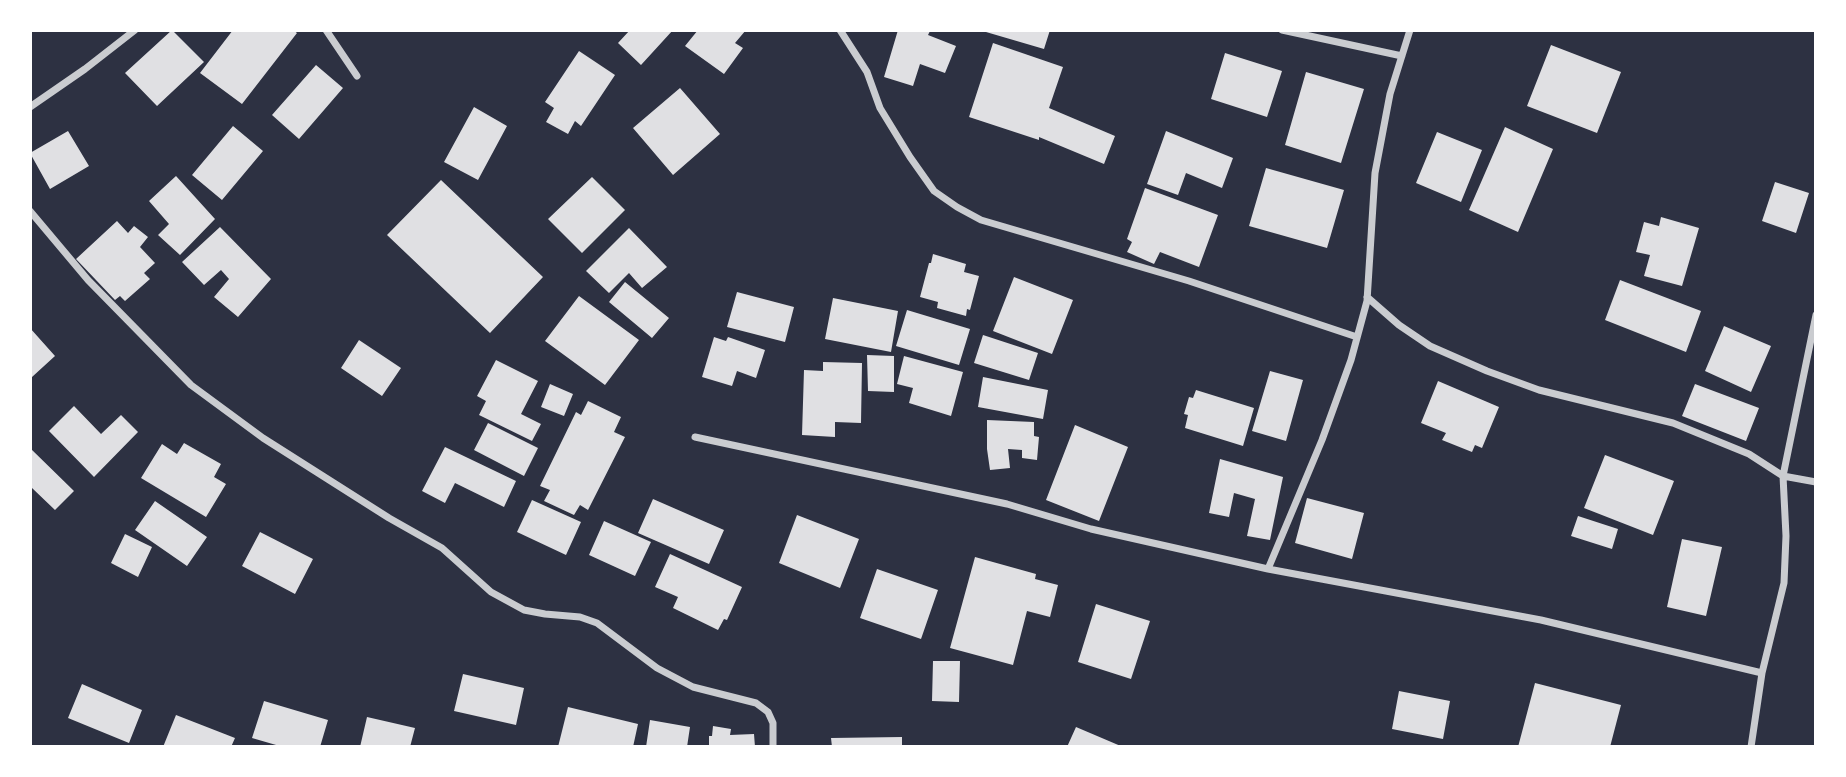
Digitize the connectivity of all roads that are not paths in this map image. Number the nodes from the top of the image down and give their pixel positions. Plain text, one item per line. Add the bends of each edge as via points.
1 (135, 30) edge
2 (326, 30) edge
3 (854, 30) edge
4 (1282, 30) edge
5 (1410, 30) edge
6 (843, 33) edge
7 (1402, 56) junction
8 (357, 76) dead end
9 (30, 107) edge
10 (30, 211) edge
11 (1367, 297) junction
12 (1816, 315) edge
13 (1357, 337) junction
14 (695, 437) dead end
15 (1783, 476) junction
16 (1816, 482) edge
17 (1268, 569) junction
18 (1762, 673) junction
19 (774, 747) edge
20 (1751, 747) edge

1 - 9 street
2 - 8 street
3 - 6 street
4 - 7 street
5 - 7 street
6 - 13 street via 910,157 934,191 957,207 981,220 1189,281
7 - 11 street via 1375,173
10 - 19 street via 88,280 191,385 263,438 442,548 491,592 524,610 597,623 657,668 693,687 756,703 774,723
11 - 13 street
11 - 15 street via 1430,346 1476,366 1539,390 1673,423 1749,454
12 - 15 street
13 - 17 street via 1322,440
14 - 17 street via 1007,504 1091,529
15 - 16 street
15 - 18 street via 1784,583
17 - 18 street via 1541,620
18 - 20 street

